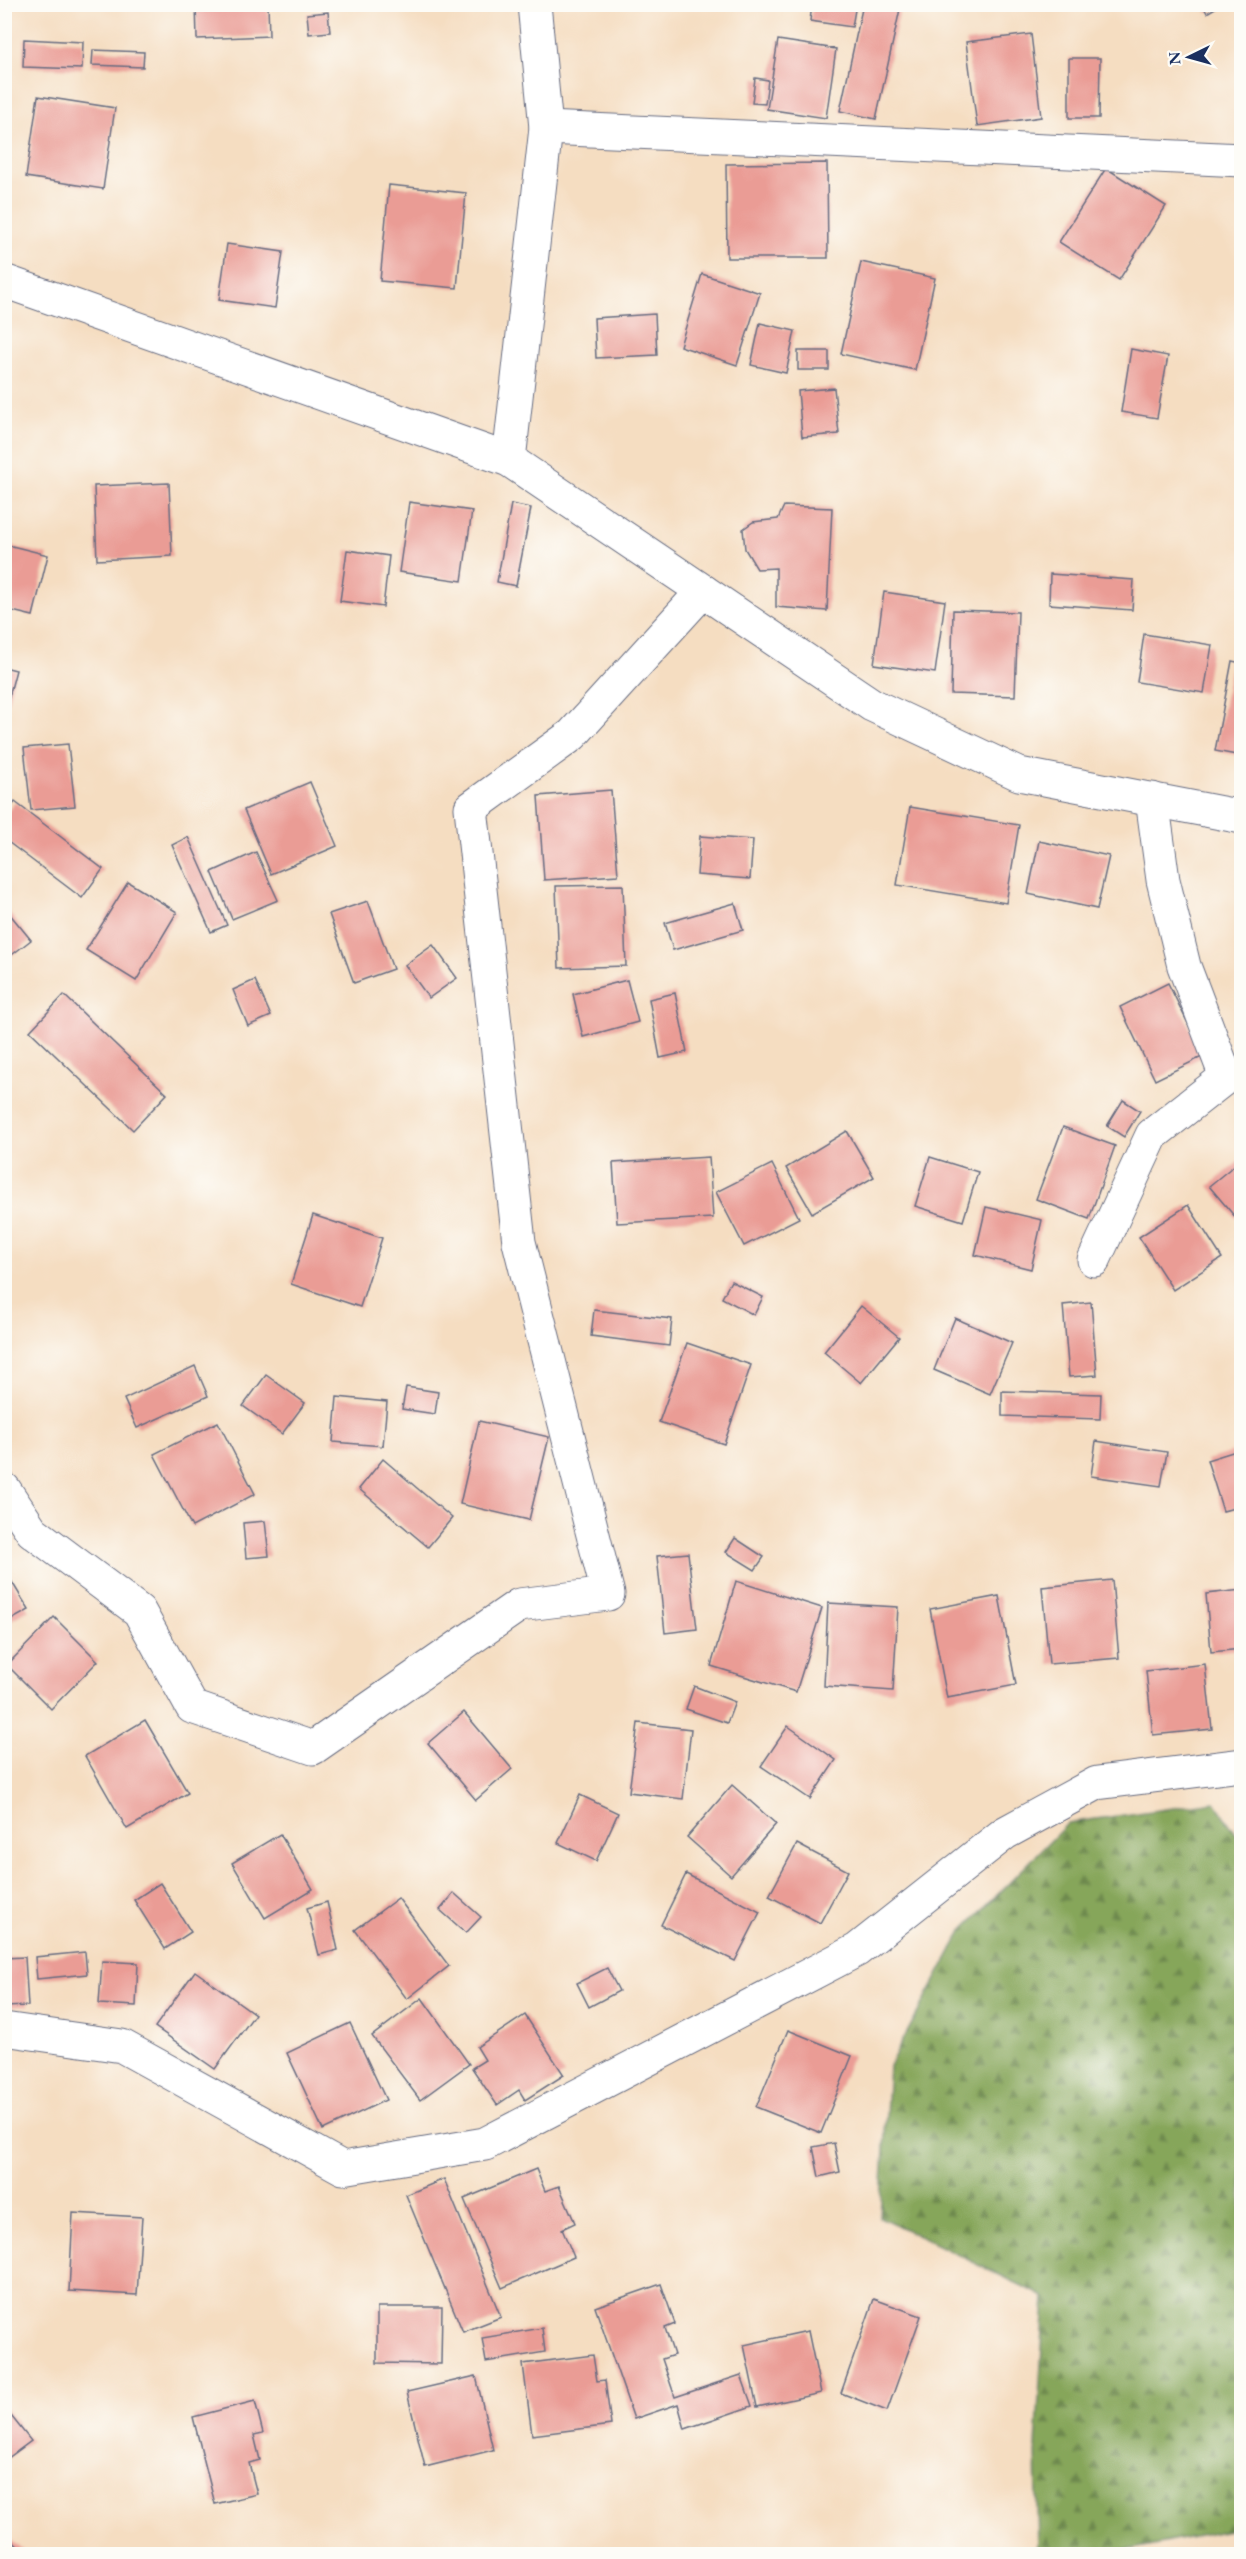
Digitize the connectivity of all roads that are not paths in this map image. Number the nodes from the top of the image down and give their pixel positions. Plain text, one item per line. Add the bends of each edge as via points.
1 (534, 4) edge
2 (546, 128) junction
3 (1242, 160) edge
4 (4, 281) edge
5 (509, 460) junction
6 (703, 591) junction
7 (1152, 799) junction
8 (1242, 817) edge
9 (1234, 1084) edge
10 (1094, 1260) dead end
11 (4, 1489) edge
12 (1242, 1765) edge
13 (4, 2029) edge

1 - 2 street
2 - 3 street
2 - 5 street
4 - 5 street
5 - 6 street
6 - 7 street via 872,705 1019,774
6 - 11 street via 572,735 471,808 519,1242 608,1594 519,1605 313,1748 192,1707 139,1611 32,1531
7 - 8 street
7 - 9 street via 1163,880 1184,966
9 - 10 street via 1152,1135
12 - 13 street via 1097,1784 1005,1833 857,1950 485,2144 343,2168 122,2046

